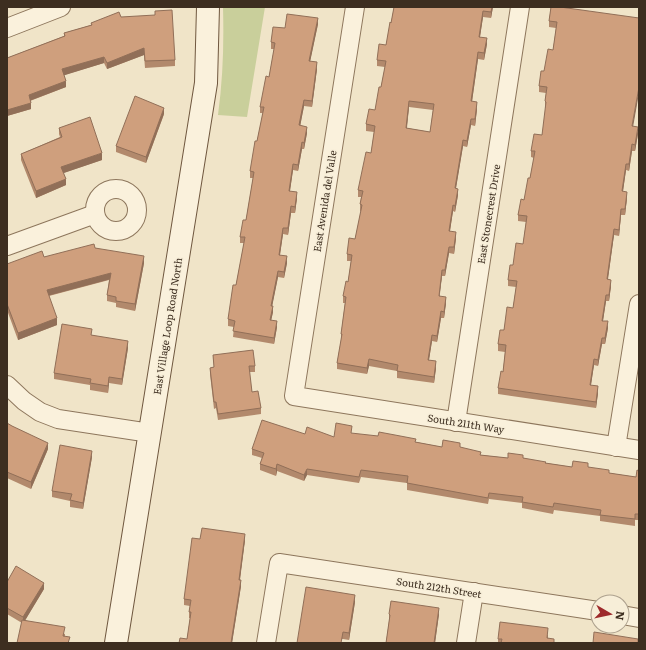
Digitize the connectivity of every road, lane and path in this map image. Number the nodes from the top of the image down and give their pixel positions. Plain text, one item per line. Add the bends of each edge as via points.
1 (62, 7) edge
2 (208, 7) edge
3 (355, 7) edge
4 (520, 7) edge
5 (7, 28) edge
6 (95, 214) dead end
7 (7, 246) edge
8 (639, 304) edge
9 (7, 385) edge
10 (294, 396) joint
11 (456, 422) junction
12 (150, 434) junction
13 (616, 447) junction
14 (639, 450) edge
15 (474, 592) junction
16 (590, 610) edge
17 (116, 643) edge
18 (266, 643) edge
19 (466, 643) edge

1 - 5 street
2 - 12 street, East Village Loop Road North via 206,83
3 - 10 street, East Avenida del Valle
4 - 11 street, East Stonecrest Drive
6 - 7 street
8 - 13 street
9 - 12 street via 24,402 58,419
10 - 11 street, South 211th Way
11 - 13 street, South 211th Way
12 - 17 street, East Village Loop Road North
13 - 14 street, South 211th Way
15 - 16 street, South 212th Street
15 - 18 street, South 212th Street via 279,563
15 - 19 street

